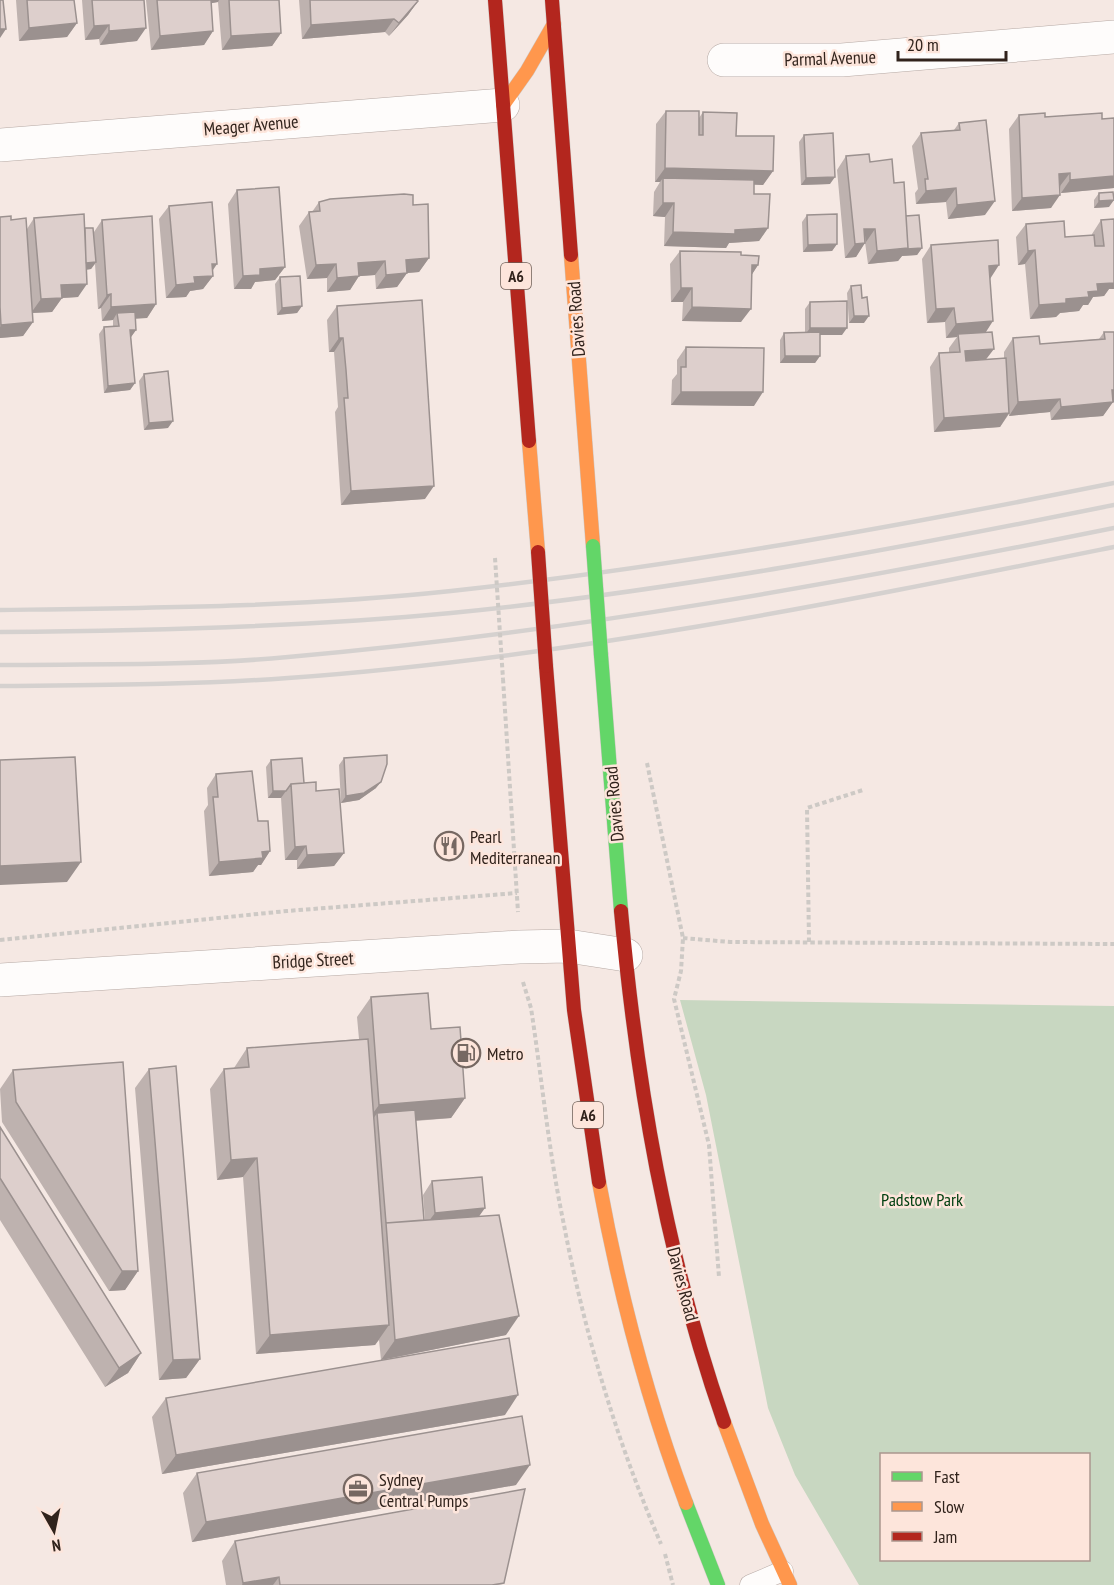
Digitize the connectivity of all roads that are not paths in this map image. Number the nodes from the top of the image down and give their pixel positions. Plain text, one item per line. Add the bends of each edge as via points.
1 (495, 0) edge
2 (552, 0) edge
3 (554, 24) junction
4 (1114, 37) edge
5 (724, 60) dead end
6 (503, 105) junction
7 (0, 145) edge
8 (568, 946) junction
9 (626, 955) junction
10 (0, 980) edge
11 (786, 1578) edge
12 (718, 1585) edge
13 (750, 1585) edge

1 - 6 highway, A6
2 - 3 highway, Davies Road
3 - 6 highway
3 - 9 highway, Davies Road, bridge
4 - 5 street, Parmal Avenue via 842,60
6 - 7 street, Meager Avenue
6 - 8 highway, A6, bridge
8 - 9 street, Bridge Street
8 - 10 street, Bridge Street
8 - 12 highway, A6 via 594,1153 633,1340 685,1505
9 - 11 highway, Davies Road via 636,1053 674,1252 724,1420
11 - 13 lane

